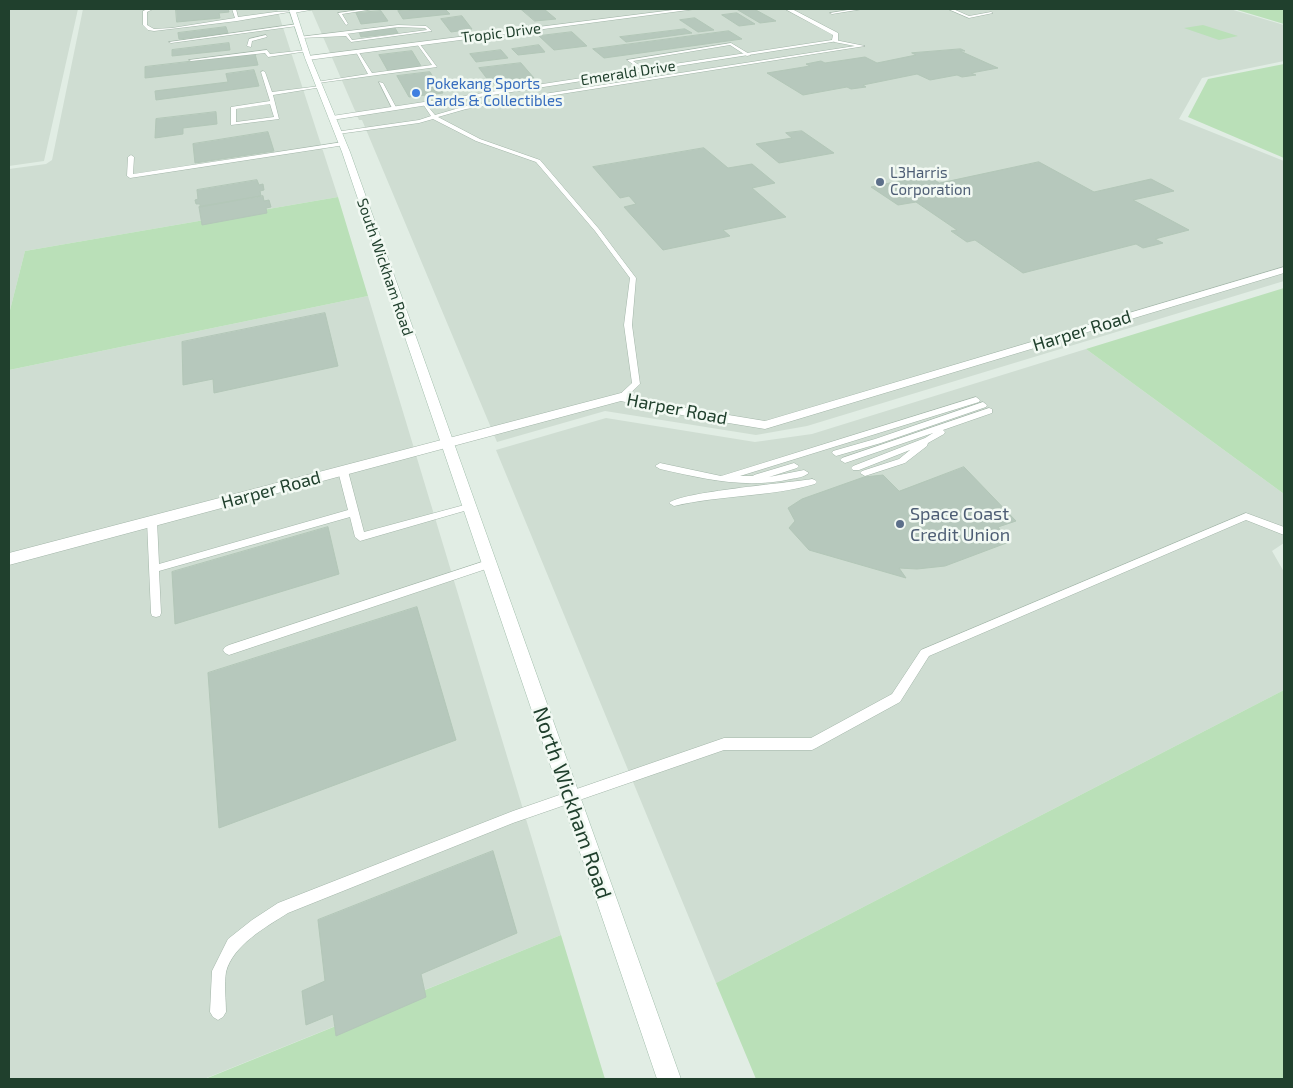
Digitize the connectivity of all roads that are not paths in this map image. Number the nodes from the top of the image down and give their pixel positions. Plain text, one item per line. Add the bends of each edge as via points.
1 (151, 9) edge
2 (234, 9) edge
3 (313, 9) edge
4 (372, 9) edge
5 (693, 9) edge
6 (788, 9) edge
7 (861, 9) edge
8 (950, 9) edge
9 (980, 9) edge
10 (292, 10) edge
11 (832, 13) dead end
12 (237, 20) junction
13 (346, 24) dead end
14 (299, 31) junction
15 (290, 33) dead end
16 (338, 34) junction
17 (272, 35) dead end
18 (385, 37) junction
19 (835, 41) junction
20 (171, 42) dead end
21 (419, 44) junction
22 (249, 46) dead end
23 (392, 47) junction
24 (358, 52) junction
25 (307, 54) junction
26 (749, 55) junction
27 (191, 60) dead end
28 (706, 62) junction
29 (718, 69) junction
30 (644, 71) junction
31 (263, 72) dead end
32 (371, 75) junction
33 (381, 82) dead end
34 (319, 84) junction
35 (270, 94) junction
36 (272, 102) junction
37 (425, 104) junction
38 (395, 108) junction
39 (434, 117) junction
40 (332, 118) junction
41 (338, 132) junction
42 (343, 144) junction
43 (131, 156) dead end
44 (1284, 270) edge
45 (621, 397) junction
46 (983, 405) junction
47 (959, 421) junction
48 (928, 440) junction
49 (446, 443) junction
50 (836, 453) dead end
51 (845, 460) dead end
52 (660, 466) dead end
53 (794, 466) dead end
54 (856, 468) dead end
55 (343, 471) junction
56 (804, 473) dead end
57 (865, 473) dead end
58 (751, 478) junction
59 (721, 479) junction
60 (811, 484) dead end
61 (674, 503) dead end
62 (468, 507) junction
63 (354, 512) junction
64 (152, 521) junction
65 (475, 527) joint
66 (1284, 531) edge
67 (9, 559) edge
68 (488, 564) junction
69 (154, 569) junction
70 (156, 612) dead end
71 (229, 650) dead end
72 (570, 798) junction
73 (218, 1012) dead end
74 (669, 1079) edge

1 - 12 lane via 145,11 145,25 149,29
2 - 12 lane
3 - 10 street
4 - 13 lane via 340,13
5 - 21 street, Tropic Drive
6 - 19 street via 836,34
7 - 11 lane
8 - 9 lane via 969,17 991,13
10 - 12 lane
10 - 14 street, South Wickham Road
14 - 15 lane
14 - 16 lane
14 - 20 lane
14 - 25 street, South Wickham Road
16 - 18 lane via 347,35 351,41
16 - 18 lane via 414,25 430,31
17 - 22 lane via 250,40
18 - 23 lane
19 - 26 street, Emerald Drive
19 - 29 lane via 863,46
21 - 23 street, Tropic Drive
21 - 32 lane via 435,66
23 - 24 street, Tropic Drive
24 - 25 street, Tropic Drive
24 - 32 lane
25 - 27 lane via 268,56 267,51
25 - 34 street, South Wickham Road
26 - 28 street, Emerald Drive
26 - 30 lane via 731,44 629,60
28 - 29 lane
28 - 30 street, Emerald Drive
29 - 39 lane via 466,108
30 - 37 street, Emerald Drive
31 - 35 lane
32 - 34 lane
33 - 38 lane
34 - 35 lane
34 - 40 street, South Wickham Road
35 - 36 lane
36 - 36 lane via 277,118 233,124 233,108
37 - 38 street, Emerald Drive
37 - 39 lane
38 - 40 street, Emerald Drive
39 - 41 lane
39 - 45 lane via 478,140 538,162 597,230 633,278 628,325 636,384
40 - 41 street, South Wickham Road
41 - 42 street, South Wickham Road
42 - 43 lane via 130,176
42 - 49 street, South Wickham Road
44 - 45 street, Harper Road via 765,425
45 - 49 street, Harper Road
46 - 47 lane
46 - 50 lane
46 - 59 lane
47 - 48 lane
47 - 51 lane
48 - 54 lane
48 - 57 lane via 902,461
49 - 55 street, Harper Road
49 - 62 street, South Wickham Road
52 - 59 lane
53 - 58 lane
55 - 63 lane
55 - 64 street, Harper Road
56 - 58 lane via 772,480
58 - 59 lane
60 - 61 lane via 701,495
62 - 63 lane via 360,537
62 - 65 street, South Wickham Road
63 - 69 lane
64 - 67 street, Harper Road
64 - 69 lane
65 - 68 street, North Wickham Road
66 - 72 lane via 1246,516 925,653 896,698 812,744 724,744
68 - 71 lane
68 - 72 street, North Wickham Road
69 - 70 lane
72 - 73 lane via 513,817 283,908 233,944 219,971
72 - 74 street, North Wickham Road

